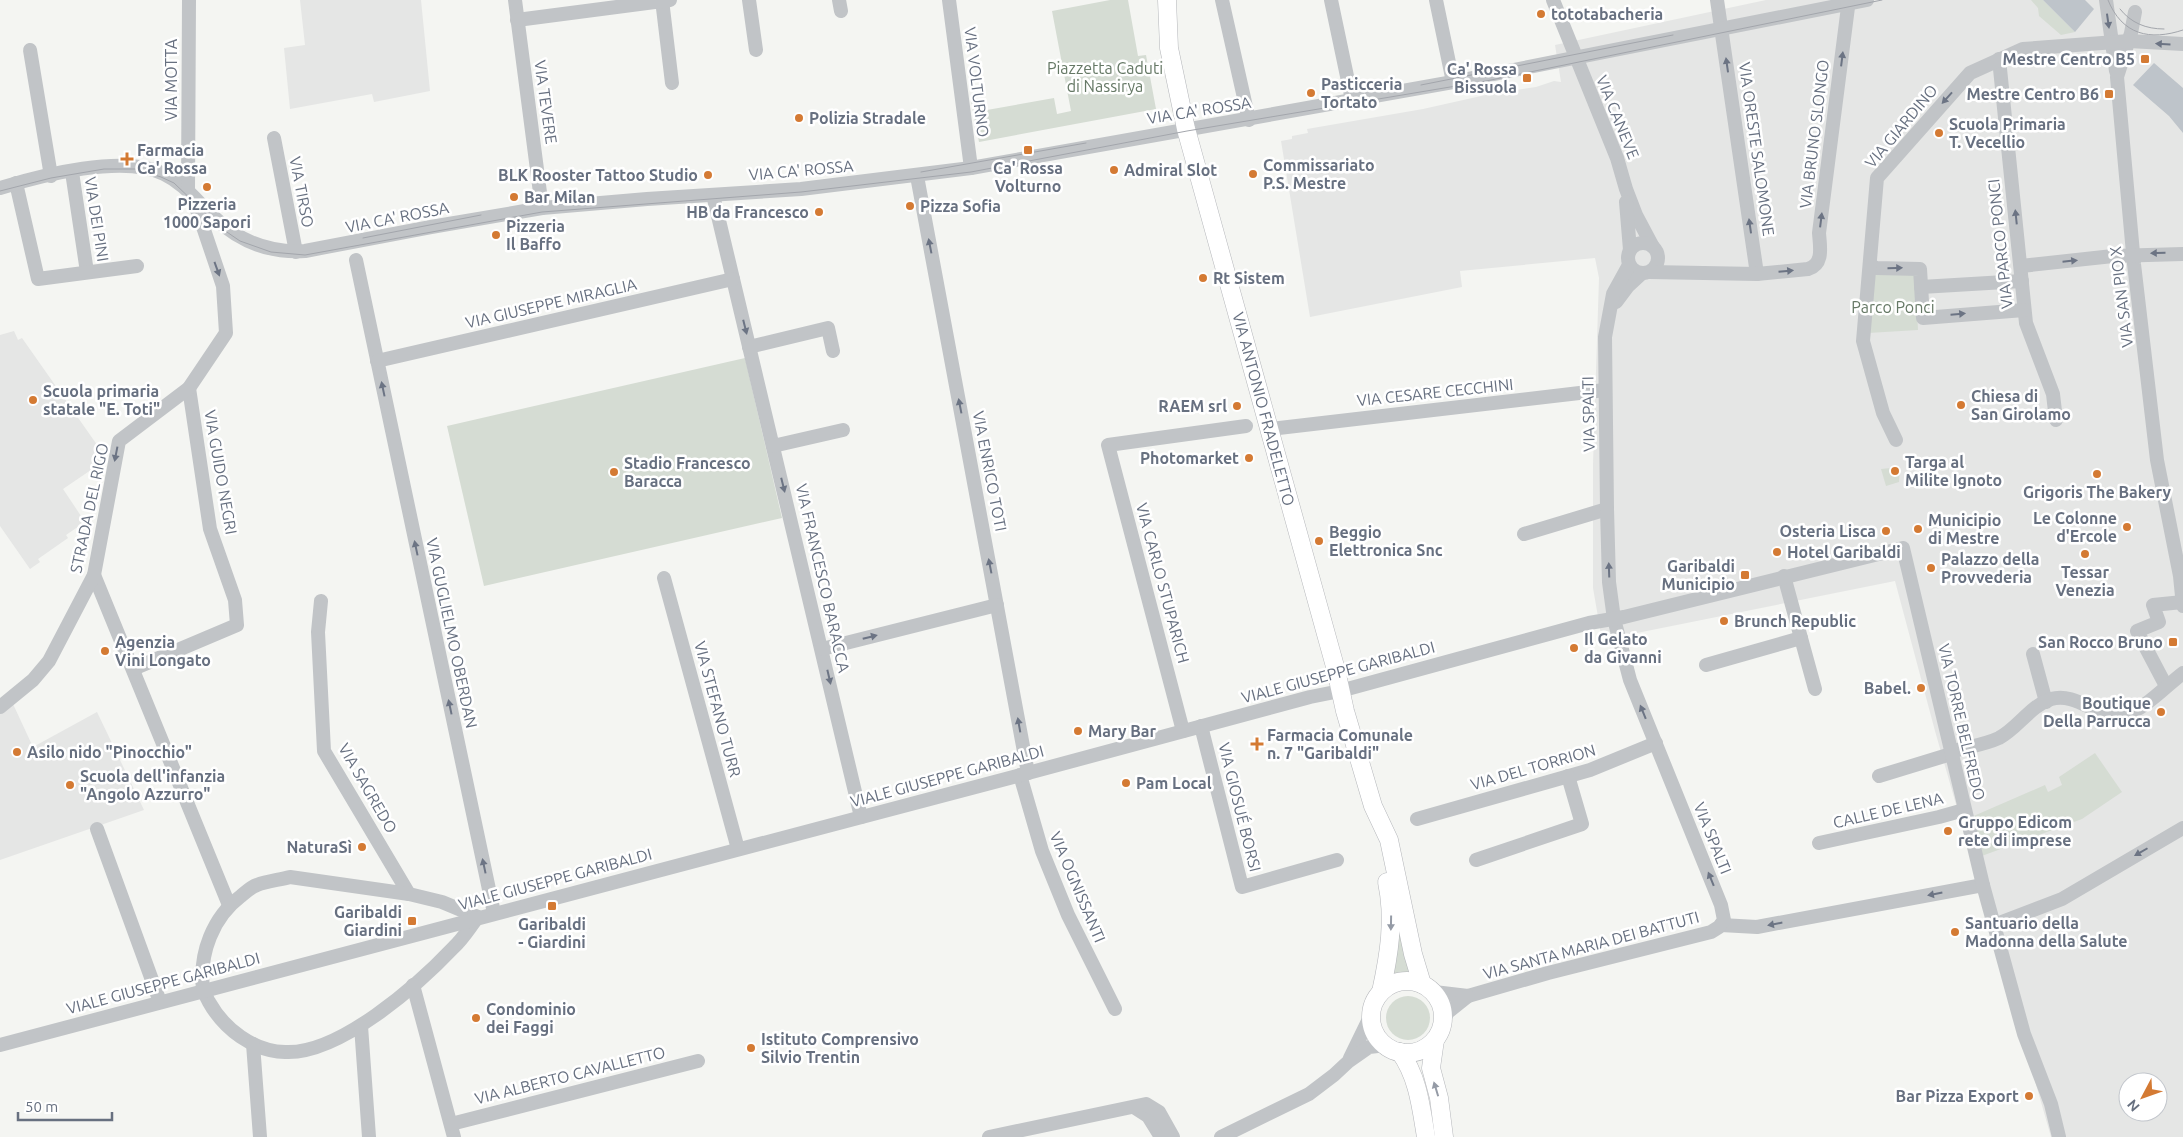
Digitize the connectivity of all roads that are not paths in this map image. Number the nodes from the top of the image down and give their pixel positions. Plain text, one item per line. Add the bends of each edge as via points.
1 (188, 0) edge
2 (514, 0) edge
3 (664, 0) edge
4 (749, 0) edge
5 (949, 0) edge
6 (1167, 0) edge
7 (1222, 0) edge
8 (1330, 0) edge
9 (1436, 0) edge
10 (1553, 0) edge
11 (1717, 0) edge
12 (1867, 0) edge
13 (2106, 0) edge
14 (1848, 2) edge
15 (2135, 6) edge
16 (517, 20) junction
17 (1722, 29) junction
18 (2136, 41) junction
19 (2111, 42) junction
20 (2183, 44) edge
21 (30, 50) dead end
22 (756, 50) dead end
23 (1575, 58) junction
24 (1999, 59) junction
25 (2117, 77) junction
26 (1453, 82) junction
27 (672, 83) dead end
28 (1352, 100) junction
29 (1249, 120) junction
30 (1186, 129) junction
31 (274, 138) dead end
32 (971, 168) junction
33 (72, 172) junction
34 (51, 176) junction
35 (917, 176) junction
36 (16, 183) junction
37 (0, 188) edge
38 (1626, 189) junction
39 (188, 190) junction
40 (713, 195) junction
41 (542, 208) junction
42 (225, 227) junction
43 (207, 242) junction
44 (1654, 249) junction
45 (1630, 250) junction
46 (296, 252) junction
47 (2183, 254) edge
48 (2134, 255) junction
49 (356, 260) dead end
50 (1629, 265) junction
51 (1870, 265) junction
52 (137, 266) dead end
53 (2021, 266) junction
54 (1816, 267) joint
55 (87, 272) junction
56 (1645, 273) junction
57 (1701, 273) junction
58 (1757, 274) junction
59 (733, 280) junction
60 (2022, 281) junction
61 (1921, 287) junction
62 (2024, 310) junction
63 (1607, 318) junction
64 (749, 347) junction
65 (833, 351) dead end
66 (377, 361) junction
67 (189, 388) junction
68 (1605, 390) junction
69 (2056, 420) dead end
70 (1246, 426) dead end
71 (1270, 429) junction
72 (843, 430) dead end
73 (1896, 440) dead end
74 (773, 446) junction
75 (1607, 509) junction
76 (1524, 534) dead end
77 (1903, 548) joint
78 (94, 575) junction
79 (1784, 576) junction
80 (664, 578) dead end
81 (321, 601) dead end
82 (2183, 602) edge
83 (997, 605) junction
84 (2183, 606) edge
85 (1614, 619) junction
86 (1801, 638) junction
87 (822, 649) junction
88 (2033, 654) dead end
89 (1706, 665) dead end
90 (133, 669) junction
91 (2183, 673) edge
92 (2166, 686) junction
93 (1814, 689) dead end
94 (1340, 690) junction
95 (2046, 702) junction
96 (0, 707) edge
97 (1202, 726) junction
98 (1183, 731) junction
99 (1656, 743) junction
100 (1951, 753) junction
101 (1024, 774) junction
102 (1568, 776) junction
103 (1879, 776) dead end
104 (1373, 806) junction
105 (1964, 810) junction
106 (861, 817) junction
107 (1417, 819) dead end
108 (2183, 828) edge
109 (97, 829) dead end
110 (1818, 844) dead end
111 (738, 849) junction
112 (1337, 860) dead end
113 (1476, 860) dead end
114 (1983, 885) junction
115 (410, 894) junction
116 (229, 905) junction
117 (494, 913) junction
118 (478, 918) junction
119 (1721, 925) junction
120 (1994, 925) junction
121 (413, 984) junction
122 (1428, 988) junction
123 (203, 990) junction
124 (1381, 992) junction
125 (1468, 996) junction
126 (160, 1002) junction
127 (1115, 1009) dead end
128 (1371, 1015) junction
129 (1443, 1020) junction
130 (361, 1026) junction
131 (1434, 1040) junction
132 (253, 1044) junction
133 (0, 1045) edge
134 (1393, 1049) junction
135 (698, 1061) dead end
136 (1349, 1061) junction
137 (2051, 1104) junction
138 (1131, 1106) junction
139 (452, 1130) edge
140 (260, 1137) edge
141 (369, 1137) edge
142 (989, 1137) edge
143 (1161, 1137) edge
144 (1172, 1137) edge
145 (1221, 1137) edge
146 (1426, 1137) edge
147 (1444, 1137) edge
148 (2059, 1137) edge
149 (2068, 1137) edge

1 - 39 street, VIA MOTTA
2 - 16 street, VIA TEVERE
3 - 16 street
3 - 27 street
4 - 22 street
5 - 32 street, VIA VOLTURNO
6 - 30 main road, VIA ANTONIO FRADELETTO via 1169,48
7 - 29 street
8 - 28 street
9 - 26 street
10 - 23 street, VIA CANEVE
11 - 17 street, VIA ORESTE SALOMONE
12 - 14 street, VIA CA' ROSSA
13 -> 19 street
14 - 17 street, VIA CA' ROSSA
54 -> 14 street, VIA BRUNO SLONGO via 1820,260 1819,233
15 - 18 street, VIA SAN PIO X
16 - 41 street, VIA TEVERE
17 - 23 street, VIA CA' ROSSA
58 -> 17 street, VIA ORESTE SALOMONE
18 - 19 street, VIA GIARDINO
20 -> 18 street, VIA GIARDINO
18 - 25 street, VIA SAN PIO X
19 - 24 street, VIA GIARDINO via 2023,49
19 - 25 street
21 - 34 street
23 - 26 street, VIA CA' ROSSA
23 - 38 street, VIA CANEVE via 1617,158
24 -> 51 street, VIA GIARDINO via 1970,73 1877,178
53 -> 24 street, VIA PARCO PONCI
25 - 48 street, VIA SAN PIO X
26 - 28 street, VIA CA' ROSSA
28 - 29 street, VIA CA' ROSSA
29 - 30 street, VIA CA' ROSSA
30 - 32 street, VIA CA' ROSSA
30 - 71 main road, VIA ANTONIO FRADELETTO
31 - 46 street, VIA TIRSO
32 - 35 street, VIA CA' ROSSA
33 - 34 street, VIA CA' ROSSA
33 - 39 street, VIA CA' ROSSA via 103,166 136,166 163,173
33 - 55 street, VIA DEI PINI
34 - 36 street, VIA CA' ROSSA
35 - 40 street, VIA CA' ROSSA
83 -> 35 street, VIA ENRICO TOTI
36 - 37 street, VIA CA' ROSSA
36 - 55 street, VIA DEI PINI via 38,278
38 - 44 street, VIA CANEVE
38 - 45 street, VIA CANEVE
39 - 42 street, VIA CA' ROSSA
39 - 43 street, STRADA DEL RIGO via 200,215
40 - 41 street, VIA CA' ROSSA
40 - 59 street, VIA FRANCESCO BARACCA
41 - 46 street, VIA CA' ROSSA
42 - 43 street via 217,230
42 - 46 street, VIA CA' ROSSA via 257,245
43 -> 67 street, STRADA DEL RIGO via 223,286 226,333
44 - 45 street via 1648,244 1638,244
44 - 56 street via 1657,265
44 - 57 street, VIA CANEVE via 1668,263
45 - 50 street
47 -> 48 street
53 -> 48 street
48 - 82 street, VIA SAN PIO X via 2157,460
49 - 66 street, VIA GUGLIELMO OBERDAN
50 - 56 street via 1636,272
50 - 63 street, VIA SPALTI via 1615,289
51 -> 61 street via 1876,268 1920,269
51 - 73 street, VIA GIARDINO via 1863,341 1883,413
52 - 55 street, VIA DEI PINI
53 - 60 street, VIA PARCO PONCI
58 -> 54 street, VIA CANEVE
56 - 57 street, VIA CANEVE
56 - 63 street, VIA SPALTI via 1625,290
57 - 58 street, VIA CANEVE
59 -> 64 street, VIA FRANCESCO BARACCA
59 - 66 street, VIA GIUSEPPE MIRAGLIA
60 - 61 street
60 - 62 street, VIA PARCO PONCI
61 -> 62 street via 1923,318
62 - 69 street, VIA PARCO PONCI via 2053,394
63 - 68 street, VIA SPALTI
64 - 65 street via 828,328
64 - 74 street, VIA FRANCESCO BARACCA
117 -> 66 street, VIA GUGLIELMO OBERDAN
67 -> 78 street, STRADA DEL RIGO via 119,441
67 - 90 street, VIA GUIDO NEGRI via 210,529 235,600 237,625
68 - 71 street, VIA CESARE CECCHINI
68 - 75 street, VIA SPALTI
70 - 98 street, VIA CARLO STUPARICH via 1108,445
71 - 94 main road, VIA ANTONIO FRADELETTO
72 - 74 street
74 -> 87 street, VIA FRANCESCO BARACCA
75 - 76 street
85 -> 75 street, VIA SPALTI
77 - 79 street, VIALE GIUSEPPE GARIBALDI
77 - 100 street, VIA TORRE BELFREDO
78 - 90 street
78 - 96 street, STRADA DEL RIGO via 49,661 33,680
79 - 85 street, VIALE GIUSEPPE GARIBALDI
79 - 86 street
80 - 111 street, VIA STEFANO TURR
81 - 115 street, VIA SAGREDO via 318,632 324,751
82 - 84 street, VIA SAN PIO X
82 - 92 street via 2153,605 2159,622 2137,631
87 -> 83 street
101 -> 83 street, VIA ENRICO TOTI
85 - 94 street, VIALE GIUSEPPE GARIBALDI
99 -> 85 street, VIA SPALTI via 1630,680
86 - 89 street
86 - 93 street
87 -> 106 street, VIA FRANCESCO BARACCA
88 - 95 street
90 - 116 street
91 - 92 street
92 - 95 street via 2137,709 2117,717 2068,699 2052,698
94 - 97 street, VIALE GIUSEPPE GARIBALDI
94 - 104 main road, VIA ANTONIO FRADELETTO
95 - 100 street via 1999,738
97 - 98 street, VIALE GIUSEPPE GARIBALDI
97 - 112 street, VIA GIOSUÉ BORSI via 1242,887
98 - 101 street, VIALE GIUSEPPE GARIBALDI
99 - 102 street, VIA DEL TORRION
119 -> 99 street, VIA SPALTI via 1724,918 1721,905
100 - 103 street
100 - 105 street, VIA TORRE BELFREDO
101 - 106 street, VIALE GIUSEPPE GARIBALDI
101 - 127 street, VIA OGNISSANTI via 1042,851 1064,906
102 - 107 street, VIA DEL TORRION
102 - 113 street via 1582,824
104 - 122 main road via 1389,840 1413,954
104 -> 124 main road via 1391,916 1389,955
105 - 110 street, CALLE DE LENA
105 - 114 street, VIA TORRE BELFREDO
106 - 111 street, VIALE GIUSEPPE GARIBALDI
108 -> 120 street via 2062,899
109 - 126 street
111 - 117 street, VIALE GIUSEPPE GARIBALDI
114 -> 119 street via 1757,927
114 - 120 street, VIA TORRE BELFREDO
115 - 116 street via 290,877 256,885
115 - 118 street via 442,902
116 - 123 street via 211,931 203,960
117 - 118 street, VIALE GIUSEPPE GARIBALDI
118 - 121 street via 455,947
118 - 123 street, VIALE GIUSEPPE GARIBALDI
119 - 125 street, VIA SANTA MARIA DEI BATTUTI via 1711,932
120 - 137 street, VIA TORRE BELFREDO via 2024,1034
121 - 130 street
121 - 139 street
122 - 124 main road via 1412,981 1400,981
122 - 125 street, VIA SANTA MARIA DEI BATTUTI
122 - 129 main road via 1441,1005
123 - 126 street, VIALE GIUSEPPE GARIBALDI
123 - 132 street via 229,1029
124 - 128 main road
125 - 129 street, VIA SANTA MARIA DEI BATTUTI
126 - 133 street, VIALE GIUSEPPE GARIBALDI
128 - 134 main road via 1375,1032
128 - 136 street
129 - 131 main road
130 - 132 street via 315,1049 284,1052
130 - 141 street
131 - 134 main road via 1419,1051
147 -> 131 main road via 1431,1068
132 - 140 street
134 - 136 street via 1370,1047
134 - 146 main road via 1416,1081
135 - 139 street, VIA ALBERTO CAVALLETTO
136 - 145 street via 1308,1094
137 - 148 street, VIA TORRE BELFREDO
137 - 149 street, VIA TORRE BELFREDO
138 - 142 street
138 - 143 street via 1148,1116
138 - 144 street via 1146,1104 1153,1108

